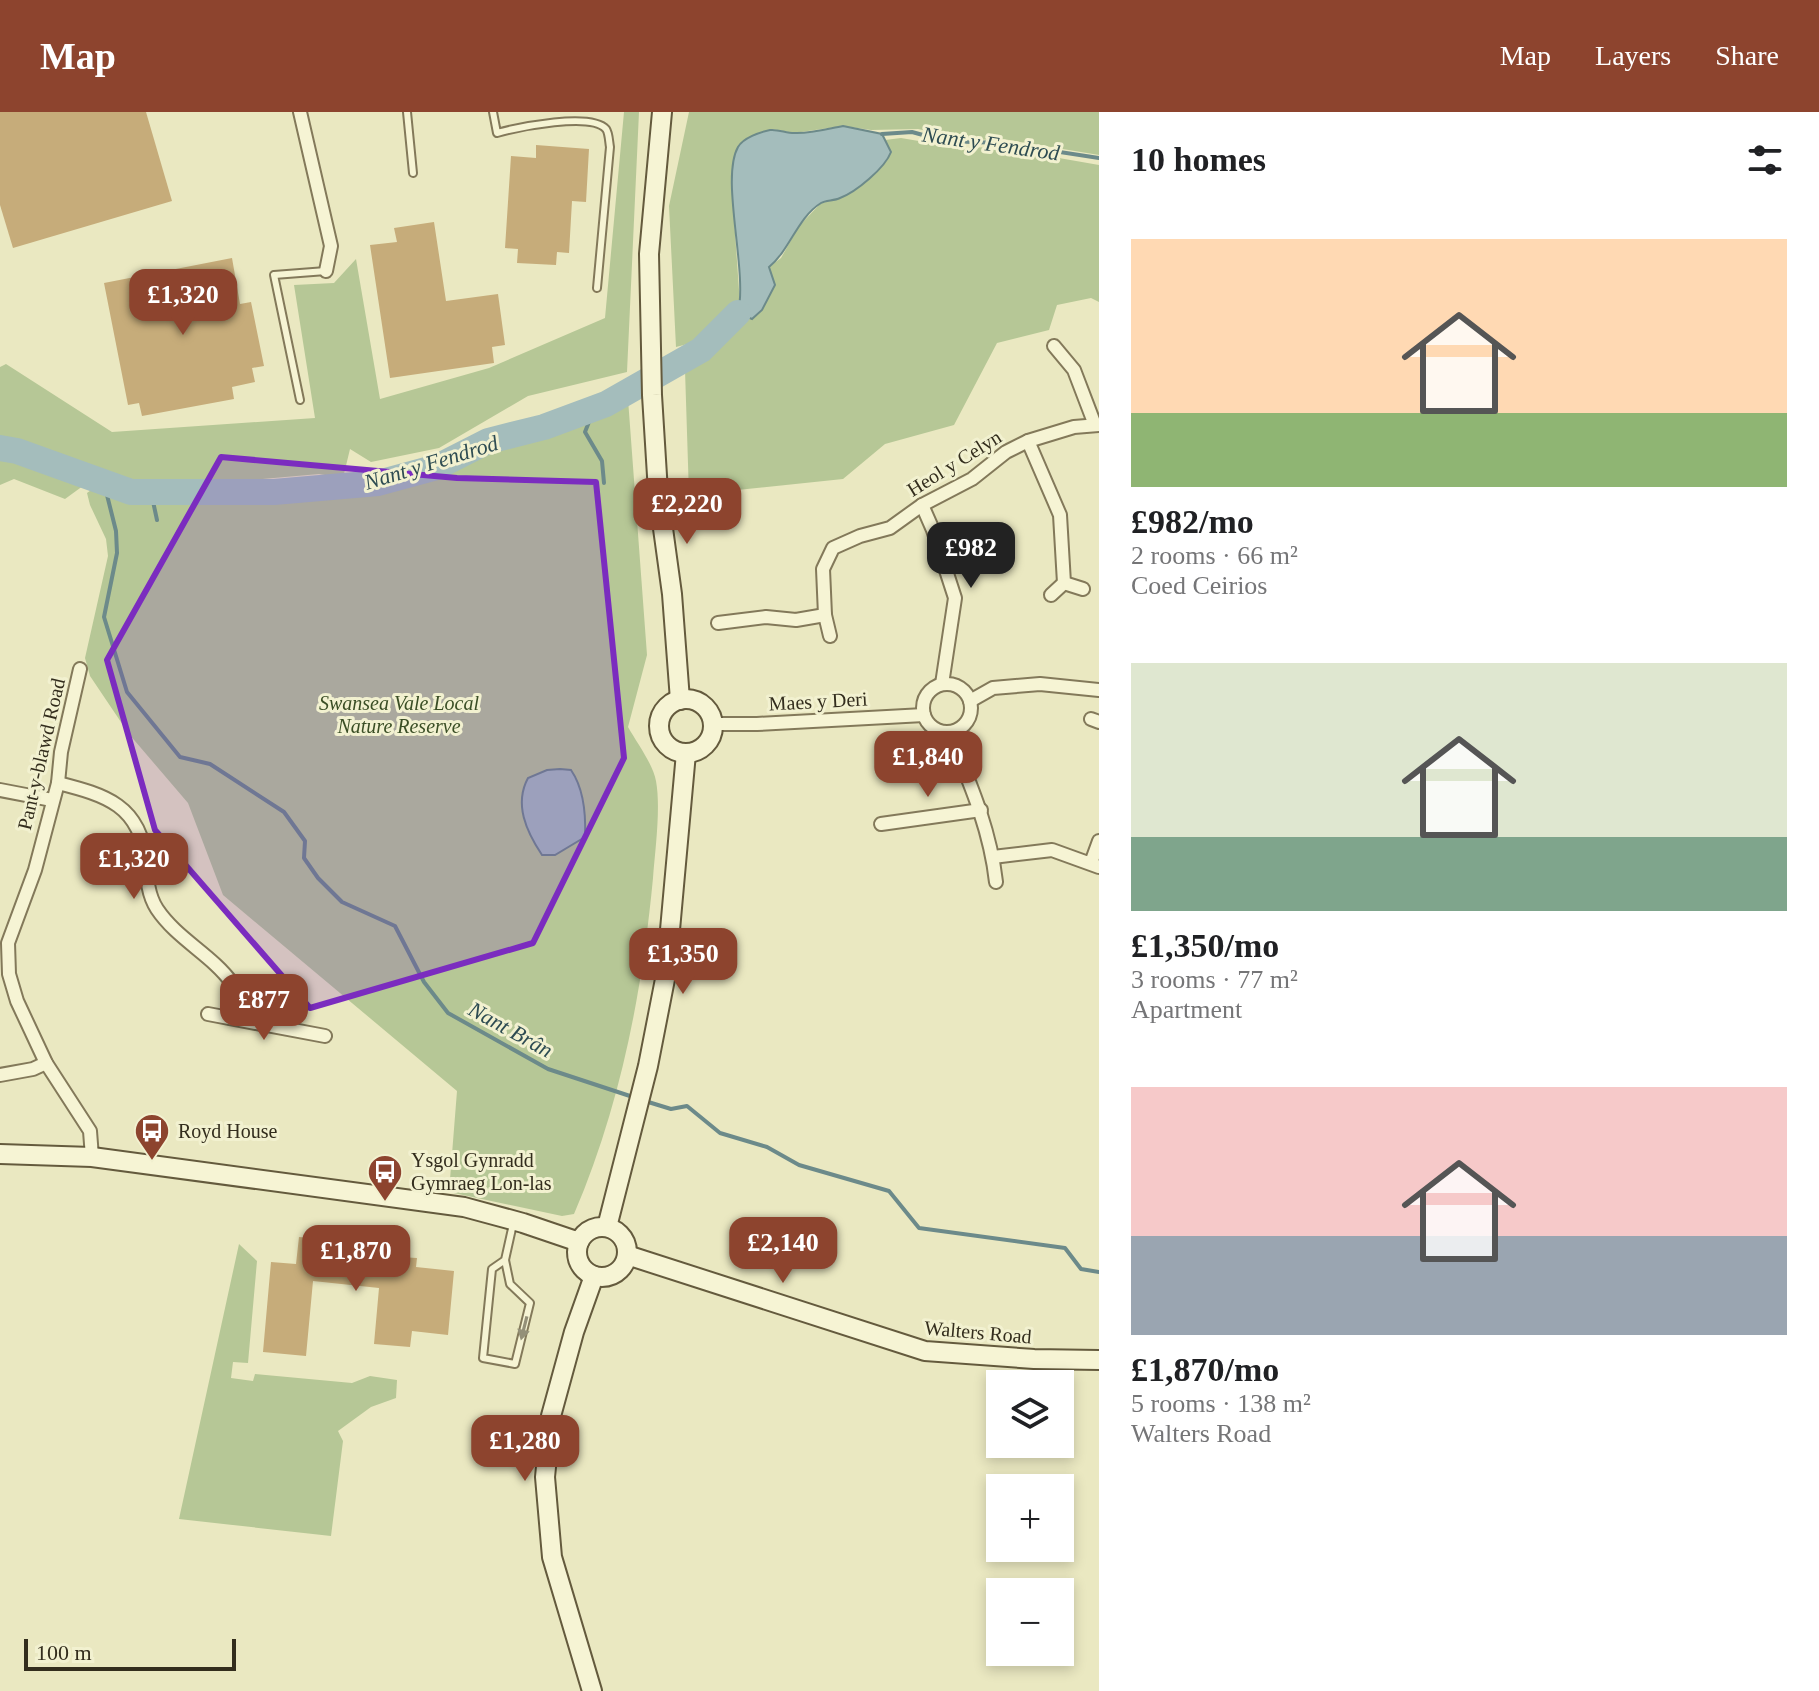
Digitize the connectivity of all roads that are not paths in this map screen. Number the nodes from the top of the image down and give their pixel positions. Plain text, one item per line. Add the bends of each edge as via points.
1 (300, 112) edge
2 (407, 112) edge
3 (493, 112) edge
4 (662, 112) edge
5 (413, 173) dead end
6 (326, 271) joint
7 (597, 288) dead end
8 (1054, 346) dead end
9 (300, 400) dead end
10 (1097, 425) edge
11 (1028, 441) junction
12 (922, 505) junction
13 (1064, 583) junction
14 (1083, 589) dead end
15 (1051, 595) dead end
16 (825, 615) junction
17 (718, 623) dead end
18 (830, 636) dead end
19 (80, 669) dead end
20 (942, 684) junction
21 (1099, 690) edge
22 (680, 700) junction
23 (970, 701) junction
24 (924, 715) junction
25 (713, 724) junction
26 (949, 732) junction
27 (686, 753) junction
28 (58, 783) junction
29 (0, 790) edge
30 (52, 800) junction
31 (981, 810) junction
32 (881, 824) dead end
33 (1099, 841) edge
34 (993, 857) junction
35 (1095, 865) edge
36 (996, 882) dead end
37 (208, 1014) dead end
38 (231, 1018) junction
39 (325, 1036) dead end
40 (46, 1063) junction
41 (0, 1075) edge
42 (0, 1154) edge
43 (92, 1157) junction
44 (514, 1221) junction
45 (607, 1227) junction
46 (579, 1242) junction
47 (627, 1255) junction
48 (505, 1260) junction
49 (594, 1276) junction
50 (1099, 1360) edge
51 (592, 1691) edge

1 - 6 street via 331,246
2 - 5 lane
3 - 7 lane via 497,133 568,117 599,122 607,130 610,147
4 - 22 main road via 649,254 652,395
6 - 9 lane via 274,275
8 - 10 street, Heol y Celyn via 1074,370
10 - 11 street, Heol y Celyn
11 - 12 street, Heol y Celyn
11 - 13 street via 1060,515
12 - 16 street, Heol y Celyn via 890,528 833,548 823,569
12 - 20 street via 955,598
13 - 14 street
13 - 15 street
16 - 17 street
16 - 18 street, Heol y Celyn
19 - 28 street, Pant-y-blawd Road
20 - 23 street via 963,690
20 - 24 street via 925,697
21 - 23 street via 1040,684 993,688
22 - 25 main road via 702,704
22 - 27 main road via 664,710 660,729 668,746
23 - 26 street via 967,720
24 - 25 street, Maes y Deri
24 - 26 street via 935,729
25 - 27 main road via 706,744
26 - 31 street
27 - 45 main road via 666,974
28 - 30 street, Pant-y-blawd Road
28 - 38 street via 103,795 124,810 139,832 146,883 157,909 232,983
29 - 30 street
30 - 40 street, Pant-y-blawd Road via 35,870 8,943 17,1001
31 - 32 street
31 - 34 street
33 - 35 street
34 - 35 street via 1052,850
34 - 36 street
37 - 38 street
38 - 39 street
40 - 41 street
40 - 43 street, Pant-y-blawd Road via 90,1131
42 - 43 main road
43 - 44 main road via 464,1207
44 - 46 main road
44 - 48 lane
45 - 46 main road via 590,1230
45 - 47 main road via 622,1237
46 - 49 main road via 579,1263
47 - 49 main road via 620,1270
47 - 50 main road, Walters Road via 925,1351
48 -> 48 lane via 510,1284 530,1303 515,1364 483,1358 492,1269
49 - 51 main road via 551,1416 545,1477 552,1557

